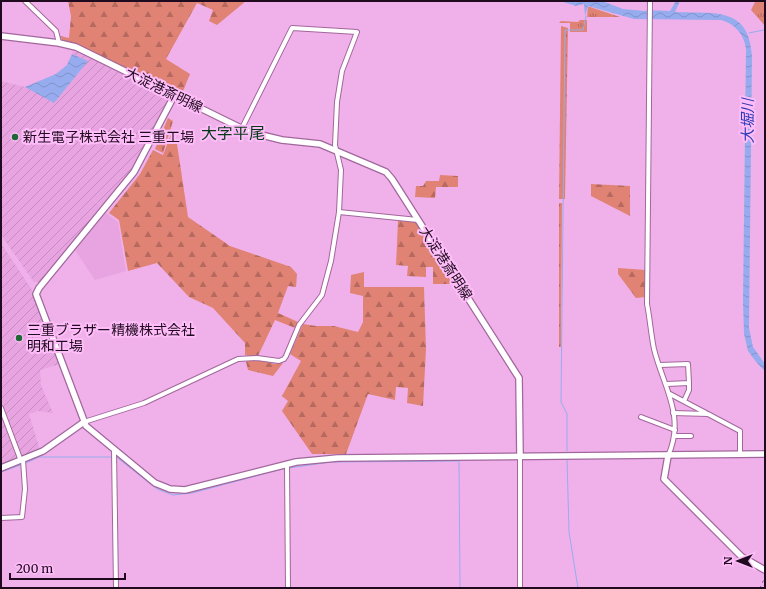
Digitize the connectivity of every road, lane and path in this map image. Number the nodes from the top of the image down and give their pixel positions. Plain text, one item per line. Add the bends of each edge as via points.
1 (25, 1) edge
2 (650, 1) edge
3 (1, 36) edge
4 (59, 43) junction
5 (174, 96) junction
6 (242, 128) junction
7 (338, 151) junction
8 (339, 212) junction
9 (418, 220) junction
10 (660, 365) junction
11 (689, 383) junction
12 (667, 384) junction
13 (670, 394) junction
14 (684, 401) junction
15 (1, 408) edge
16 (673, 413) junction
17 (708, 414) junction
18 (642, 417) dead end
19 (84, 422) junction
20 (675, 430) junction
21 (675, 436) junction
22 (691, 436) dead end
23 (114, 454) junction
24 (765, 454) edge
25 (740, 455) junction
26 (520, 456) junction
27 (668, 456) junction
28 (23, 463) junction
29 (287, 467) junction
30 (1, 468) edge
31 (1, 518) edge
32 (765, 570) edge
33 (116, 588) edge
34 (288, 588) edge
35 (520, 588) edge

1 - 4 street via 56,31
2 - 10 street via 647,304 654,349
3 - 4 main road, 大淀港斎明線
4 - 5 main road, 大淀港斎明線 via 80,49
5 - 6 main road, 大淀港斎明線
5 - 19 main road via 134,172 37,292
6 - 7 main road, 大淀港斎明線 via 282,140 320,144
6 - 7 street via 292,28 357,32 342,71 337,102 335,145
7 - 8 street via 341,170
7 - 9 main road, 大淀港斎明線 via 386,172
8 - 9 street
8 - 19 street via 331,262 322,294 300,325 284,360 238,359 144,402
9 - 26 main road, 大淀港斎明線 via 519,378
10 - 11 street via 688,364
10 - 12 street
11 - 12 street
11 - 14 street
12 - 13 street
13 - 14 street
13 - 16 street
14 - 17 street
15 - 28 street
16 - 17 street
16 - 20 street
17 - 25 street via 740,431
18 - 20 street
19 - 23 main road
19 - 28 main road via 49,448
20 - 21 street
21 - 22 street
21 - 27 street
23 - 29 main road via 152,481 166,488 185,490 208,488
23 - 33 street
24 - 25 main road
25 - 27 main road
26 - 27 main road
26 - 29 main road via 338,458 306,460
26 - 35 street
27 - 32 main road via 664,479 742,556
28 - 30 main road
28 - 31 street via 25,489 22,517
29 - 34 street

